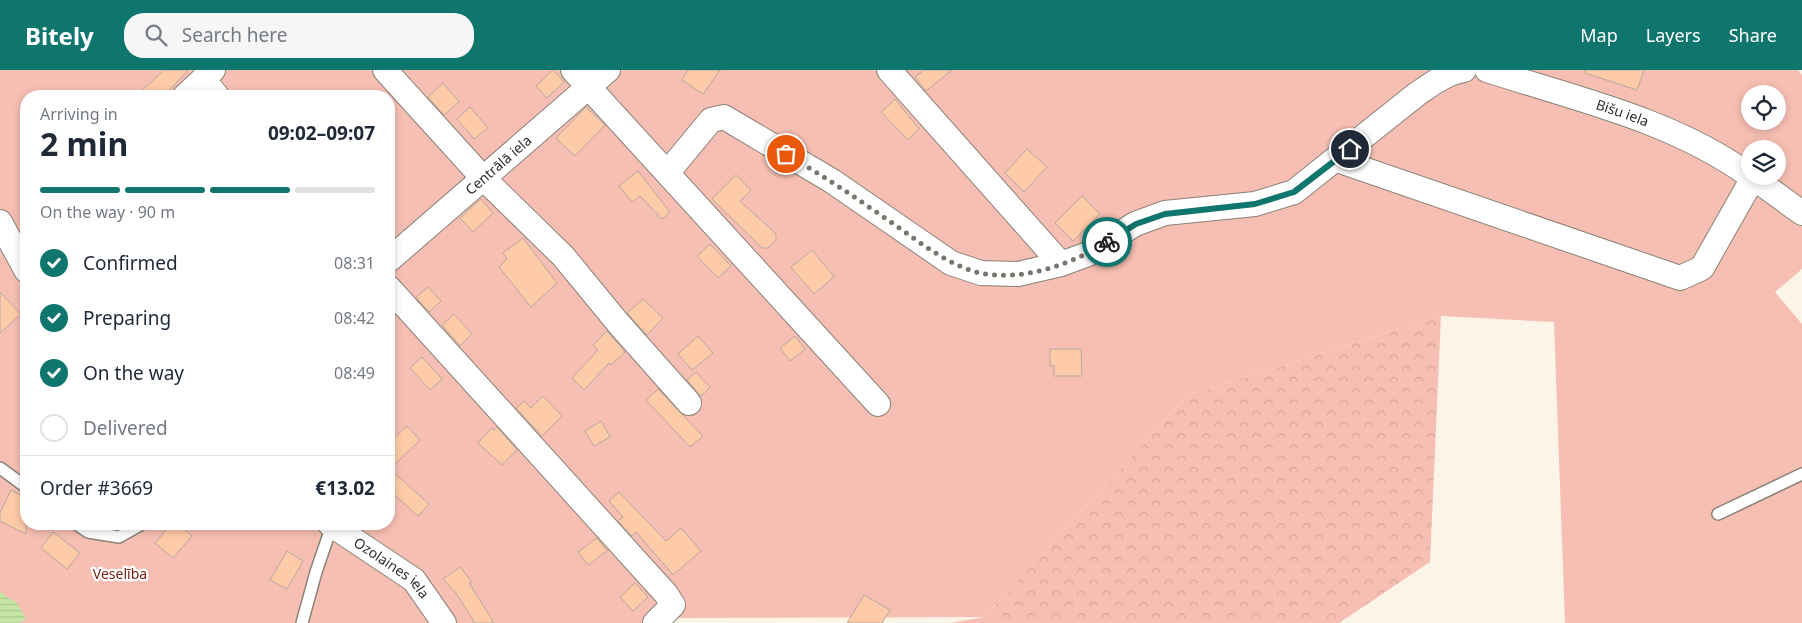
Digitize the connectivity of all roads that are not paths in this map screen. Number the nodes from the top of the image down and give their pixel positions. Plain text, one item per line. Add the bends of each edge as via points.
1 (385, 70) edge
2 (573, 70) edge
3 (608, 70) edge
4 (889, 70) edge
5 (1464, 70) edge
6 (1487, 70) edge
7 (211, 82) edge
8 (588, 88) junction
9 (196, 90) edge
10 (1337, 160) junction
11 (1741, 170) edge
12 (668, 172) junction
13 (482, 177) junction
14 (1747, 185) edge
15 (1762, 185) edge
16 (1802, 213) edge
17 (0, 222) edge
18 (20, 252) edge
19 (395, 255) edge
20 (1061, 264) junction
21 (395, 295) edge
22 (689, 403) dead end
23 (878, 404) dead end
24 (0, 468) edge
25 (1802, 474) edge
26 (20, 483) edge
27 (1718, 514) dead end
28 (85, 530) edge
29 (131, 530) edge
30 (329, 530) edge
31 (340, 530) edge
32 (302, 623) edge
33 (444, 623) edge
34 (655, 623) edge

1 - 13 street
2 - 8 street
3 - 8 street, Centrālā iela
4 - 20 street
5 - 10 street via 1438,80 1417,94
6 - 11 street, Bišu iela via 1688,137
7 - 9 street
8 - 12 street
8 - 13 street, Centrālā iela
10 - 14 street via 1680,278 1702,268
10 - 20 street via 1294,192 1255,204 1165,214 1136,224 1088,254
12 - 20 street via 711,120 724,117 832,181 951,263 981,273 1018,274
12 - 23 street
13 - 19 street, Centrālā iela
13 - 22 street via 563,256
15 - 16 street, Bišu iela
17 - 18 street
21 - 34 street via 666,594 673,605
24 - 26 lane
25 - 27 lane
28 - 29 lane via 119,537
30 - 32 lane
31 - 33 street, Ozolaines iela via 414,580

